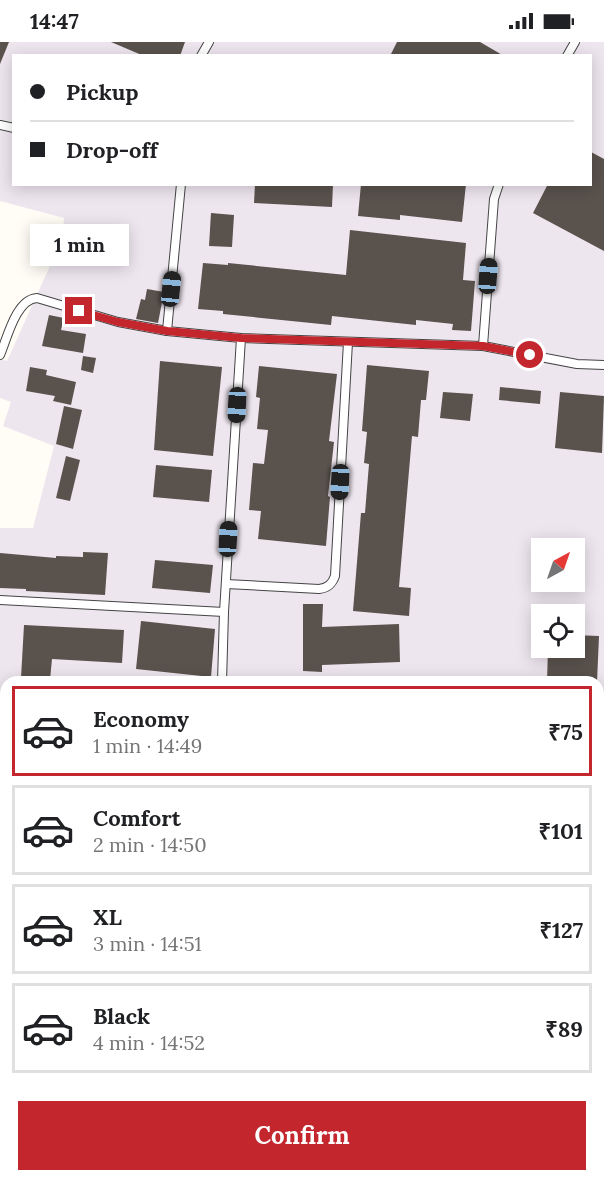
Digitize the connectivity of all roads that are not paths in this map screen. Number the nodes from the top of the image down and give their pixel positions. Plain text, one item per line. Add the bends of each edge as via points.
1 (181, 186) edge
2 (498, 186) edge
3 (167, 331) junction
4 (241, 338) junction
5 (348, 342) junction
6 (483, 346) junction
7 (0, 355) edge
8 (604, 365) edge
9 (226, 584) junction
10 (0, 600) edge
11 (224, 612) junction
12 (222, 676) edge

1 - 3 street
2 - 6 street via 494,199
3 - 4 street
3 - 7 street via 32,298 18,311
4 - 5 street
4 - 9 street
5 - 6 street
5 - 9 street via 333,581 320,589
6 - 8 street via 576,364
9 - 11 street
10 - 11 street
11 - 12 street

